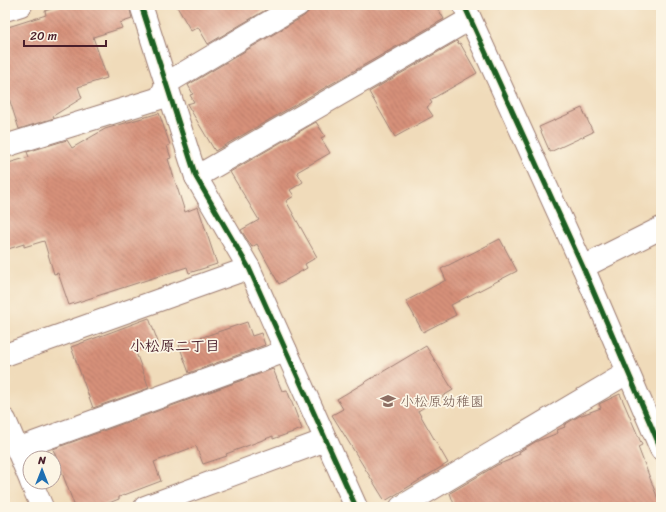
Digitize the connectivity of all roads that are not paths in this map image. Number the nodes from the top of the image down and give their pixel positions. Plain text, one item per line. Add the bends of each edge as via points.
1 (21, 5) edge
2 (141, 5) edge
3 (298, 5) edge
4 (5, 10) edge
5 (467, 12) edge
6 (166, 83) junction
7 (5, 146) edge
8 (196, 178) junction
9 (661, 228) edge
10 (583, 267) junction
11 (249, 268) junction
12 (286, 351) junction
13 (5, 356) edge
14 (627, 373) junction
15 (5, 420) edge
16 (326, 440) junction
17 (17, 449) junction
18 (661, 449) edge
19 (22, 460) edge
20 (35, 490) edge
21 (42, 507) edge
22 (145, 507) edge
23 (356, 507) edge
24 (401, 507) edge

1 - 4 street
2 - 6 street
3 - 6 street
5 - 8 street
5 - 10 street
6 - 7 street via 160,98
6 - 8 street
8 - 11 street
9 - 10 street
10 - 14 street
11 - 12 street
11 - 13 street
12 - 16 street
12 - 17 street
14 - 18 street
14 - 24 street
15 - 17 street
16 - 22 street
16 - 23 street
17 - 19 street
20 - 21 street

